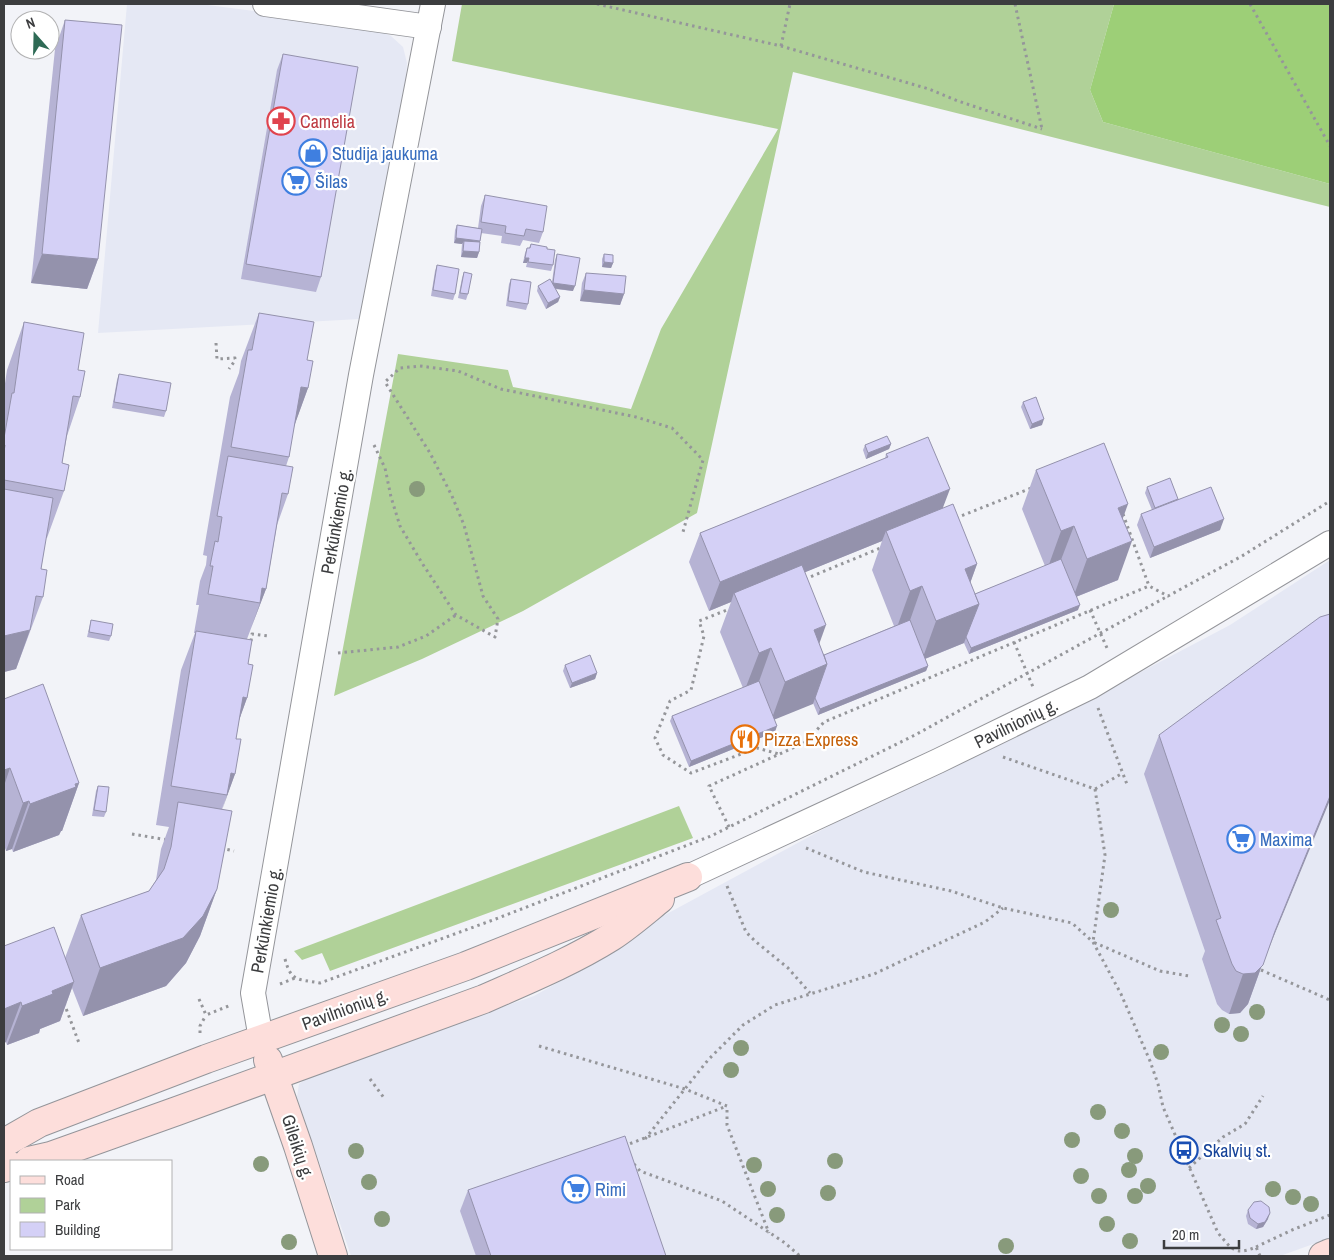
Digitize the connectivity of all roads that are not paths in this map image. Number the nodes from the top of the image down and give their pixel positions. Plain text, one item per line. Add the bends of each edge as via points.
1 (265, 4) edge
2 (431, 15) edge
3 (1330, 543) edge
4 (688, 877) junction
5 (261, 1040) junction
6 (274, 1076) junction
7 (4, 1143) edge
8 (33, 1160) edge
9 (1330, 1253) edge
10 (333, 1256) edge
11 (1323, 1256) edge

1 - 2 street
2 - 5 street, Perkūnkiemio g. via 363,366 253,993
3 - 4 street, Pavilnionių g. via 1090,687
4 - 5 street, Pavilnionių g. via 466,966
4 - 6 street, Pavilnionių g. via 612,936 542,973 484,999
5 - 6 street, Gileikių g.
5 - 7 street, Pavilnionių g. via 39,1123
6 - 8 street, Pavilnionių g.
6 - 10 street, Gileikių g.
9 - 11 street

